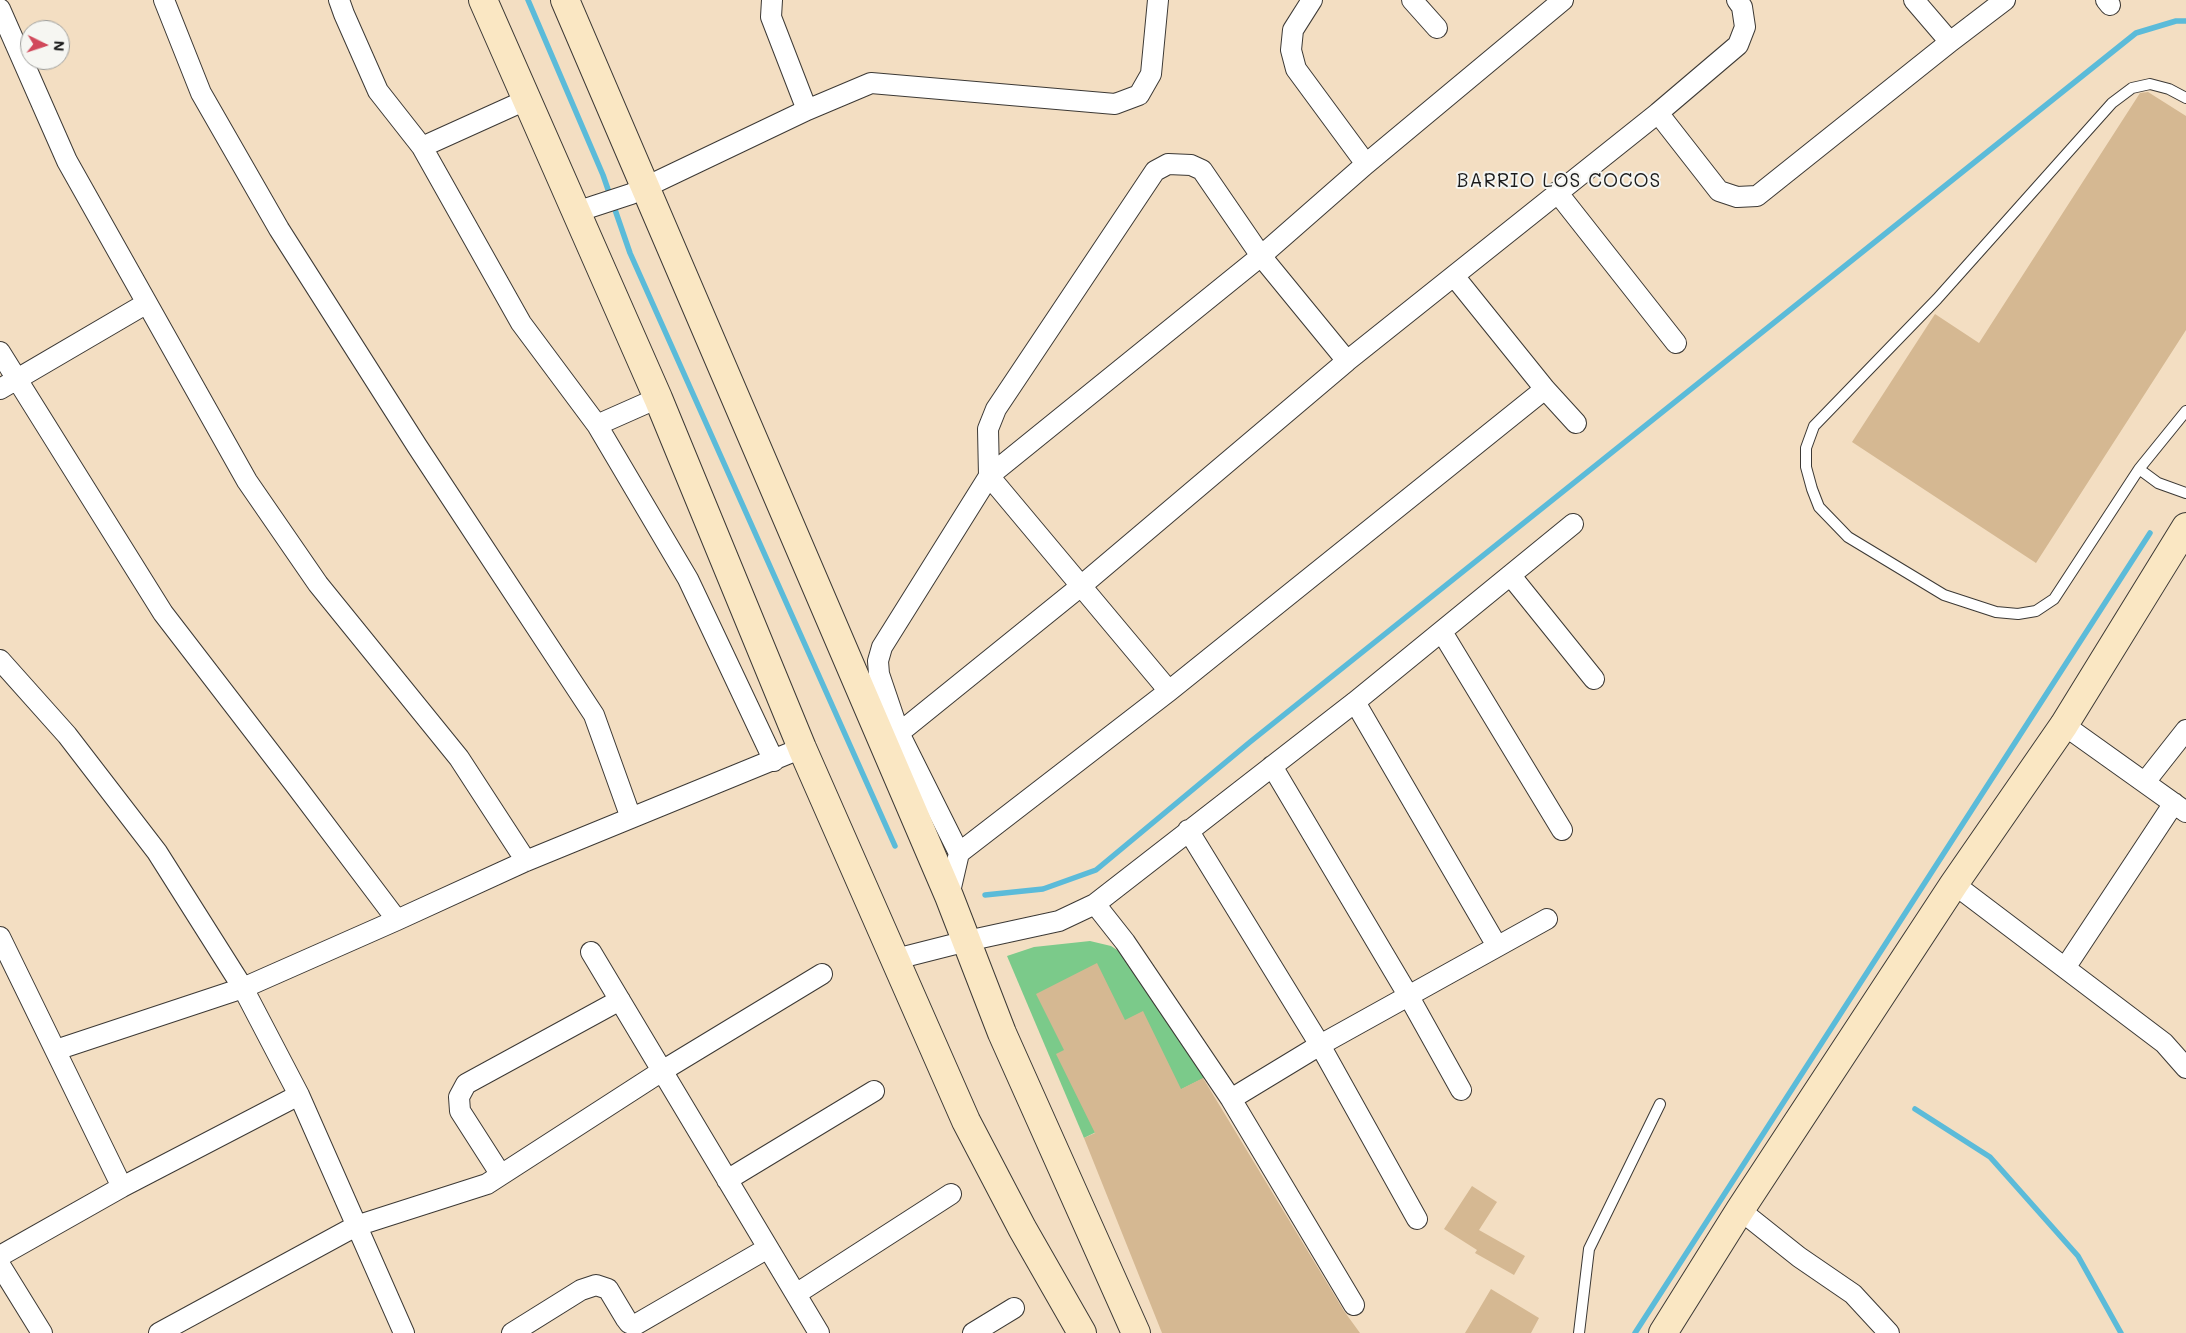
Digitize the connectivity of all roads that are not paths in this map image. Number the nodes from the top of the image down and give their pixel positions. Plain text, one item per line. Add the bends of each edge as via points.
1 (164, 0) edge
2 (340, 0) edge
3 (483, 0) edge
4 (566, 0) edge
5 (772, 0) edge
6 (1158, 0) edge
7 (1312, 0) edge
8 (1412, 0) edge
9 (1563, 0) edge
10 (1737, 0) edge
11 (1914, 0) edge
12 (2006, 0) edge
13 (0, 9) edge
14 (1437, 28) dead end
15 (1950, 42) junction
16 (2186, 98) edge
17 (526, 100) junction
18 (807, 110) junction
19 (1658, 113) junction
20 (422, 147) junction
21 (1366, 164) junction
22 (638, 191) junction
23 (1557, 192) junction
24 (583, 210) junction
25 (1261, 256) junction
26 (1454, 276) junction
27 (147, 303) junction
28 (1676, 343) dead end
29 (0, 352) edge
30 (1347, 361) junction
31 (8, 383) edge
32 (1545, 389) junction
33 (658, 398) junction
34 (2186, 411) edge
35 (1576, 423) dead end
36 (597, 424) junction
37 (2139, 470) junction
38 (989, 476) junction
39 (2186, 494) edge
40 (1573, 524) dead end
41 (2182, 542) edge
42 (1511, 576) junction
43 (1080, 586) junction
44 (1442, 632) junction
45 (0, 660) edge
46 (1594, 679) dead end
47 (1169, 691) junction
48 (1355, 702) junction
49 (2064, 726) junction
50 (2186, 730) edge
51 (900, 733) junction
52 (802, 748) junction
53 (774, 760) junction
54 (1272, 766) junction
55 (2145, 782) junction
56 (2180, 808) edge
57 (631, 818) junction
58 (1188, 830) junction
59 (1562, 830) dead end
60 (959, 853) junction
61 (526, 860) junction
62 (1954, 884) junction
63 (949, 896) junction
64 (1095, 904) junction
65 (1547, 919) dead end
66 (397, 920) junction
67 (0, 936) edge
68 (967, 941) junction
69 (1497, 946) junction
70 (590, 952) dead end
71 (896, 959) junction
72 (2065, 968) junction
73 (822, 974) dead end
74 (243, 988) junction
75 (1408, 995) junction
76 (620, 1000) junction
77 (1320, 1045) junction
78 (56, 1050) junction
79 (2186, 1068) edge
80 (662, 1071) junction
81 (874, 1090) dead end
82 (1461, 1090) dead end
83 (299, 1095) junction
84 (1231, 1099) junction
85 (1660, 1104) dead end
86 (501, 1175) junction
87 (727, 1180) junction
88 (122, 1187) junction
89 (951, 1194) dead end
90 (1740, 1210) junction
91 (1417, 1219) dead end
92 (356, 1226) junction
93 (768, 1248) junction
94 (0, 1256) edge
95 (0, 1265) edge
96 (796, 1294) junction
97 (1354, 1305) dead end
98 (1014, 1308) dead end
99 (42, 1333) edge
100 (159, 1333) edge
101 (404, 1333) edge
102 (512, 1333) edge
103 (819, 1333) edge
104 (973, 1333) edge
105 (1082, 1333) edge
106 (1136, 1333) edge
107 (1579, 1333) edge
108 (1664, 1333) edge
109 (1889, 1333) edge

1 - 57 street via 200,92 279,229 594,715
2 - 20 street via 378,91
3 - 17 main road
4 - 22 main road
5 - 18 street via 771,17
6 - 18 street via 1151,74 1139,95 1115,104 871,83
7 - 21 street via 1293,30 1291,50 1296,69
8 - 14 street
9 - 21 street
10 - 19 street via 1742,7 1745,27 1738,45
11 - 15 street
12 - 15 street
13 - 27 street via 67,161
15 - 19 street via 1757,196 1737,197 1719,191
16 - 37 lane via 2150,84 2132,88 2112,104 1937,299 1814,426 1806,448 1806,467 1820,507 1848,537 1944,595 1996,612 2018,614 2036,611 2054,599
17 - 20 street
17 - 24 main road
18 - 22 street
19 - 23 street
20 - 36 street via 520,323
21 - 25 street
22 - 24 street
22 - 63 main road
23 - 26 street
23 - 28 street
24 - 33 main road
25 - 30 street
25 - 38 street
25 - 38 street via 1202,170 1180,163 1155,170 996,410 988,429
26 - 30 street
26 - 32 street
27 - 31 street
27 - 61 street via 247,480 318,584 459,758
29 - 31 street
30 - 43 street
31 - 66 street via 162,613
32 - 35 street
32 - 47 street
33 - 36 street
33 - 52 main road
34 - 37 lane
36 - 53 street via 688,579
37 - 39 lane via 2158,483
38 - 43 street
38 - 51 street via 882,647 879,674
40 - 42 street
41 - 49 main road
42 - 44 street
42 - 46 street
43 - 47 street
43 - 51 street
44 - 48 street
44 - 59 street
45 - 74 street via 67,735 158,852
47 - 60 street
48 - 54 street
48 - 69 street
49 - 55 street
49 - 62 main road
50 - 55 street
51 - 60 street
52 - 53 street
52 - 71 main road
53 - 57 street
54 - 58 street
54 - 75 street
55 - 56 street
56 - 72 street
57 - 61 street
58 - 64 street
58 - 77 street
60 - 63 street
61 - 66 street
62 - 72 street
62 - 90 main road
63 - 68 main road
64 - 68 street via 1059,921
64 - 84 street via 1125,942
65 - 69 street
66 - 74 street
67 - 78 street
68 - 71 street
68 - 106 main road via 1002,1033
69 - 75 street
70 - 76 street
71 - 105 main road via 966,1120
72 - 79 street via 2164,1043
73 - 80 street
74 - 78 street
74 - 83 street
75 - 77 street
75 - 82 street
76 - 80 street
76 - 86 street via 466,1084 459,1097 460,1111
77 - 84 street
77 - 91 street
78 - 88 street
80 - 86 street
80 - 87 street
81 - 87 street
83 - 88 street
83 - 92 street
84 - 97 street
85 - 107 lane via 1589,1249
86 - 92 street via 487,1184
87 - 93 street
88 - 94 street
89 - 96 street
90 - 108 main road
90 - 109 street via 1799,1257 1853,1294
92 - 100 street
92 - 101 street
93 - 96 street
93 - 102 street via 635,1325 629,1323 608,1289 596,1285 581,1290
95 - 99 street
96 - 103 street
98 - 104 street

